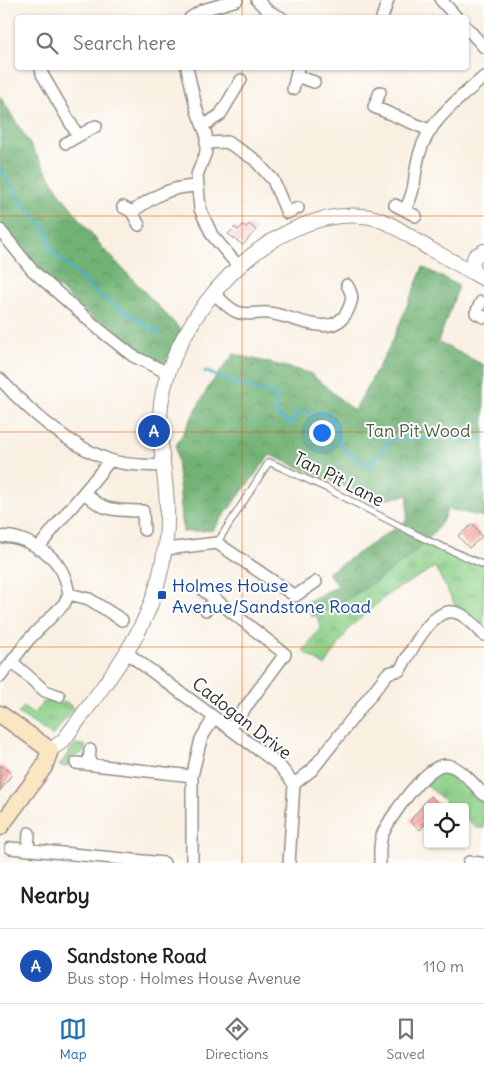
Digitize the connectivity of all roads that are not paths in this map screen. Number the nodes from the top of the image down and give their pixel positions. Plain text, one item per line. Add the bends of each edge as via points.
1 (237, 0) edge
2 (257, 0) edge
3 (388, 0) edge
4 (441, 0) edge
5 (195, 15) edge
6 (276, 15) edge
7 (383, 15) edge
8 (454, 15) edge
9 (469, 30) edge
10 (484, 47) edge
11 (41, 70) edge
12 (188, 70) edge
13 (297, 72) edge
14 (484, 76) edge
15 (241, 80) dead end
16 (314, 82) dead end
17 (293, 89) dead end
18 (380, 92) dead end
19 (362, 103) dead end
20 (374, 107) junction
21 (96, 126) dead end
22 (203, 126) junction
23 (429, 130) junction
24 (78, 136) junction
25 (66, 143) dead end
26 (206, 143) junction
27 (197, 186) junction
28 (395, 205) dead end
29 (405, 210) junction
30 (287, 213) dead end
31 (416, 216) dead end
32 (139, 225) dead end
33 (0, 230) edge
34 (481, 251) edge
35 (453, 261) junction
36 (239, 267) junction
37 (480, 276) edge
38 (347, 285) dead end
39 (214, 293) junction
40 (481, 302) dead end
41 (484, 317) edge
42 (168, 372) junction
43 (0, 379) edge
44 (110, 460) junction
45 (163, 466) junction
46 (86, 494) junction
47 (144, 530) dead end
48 (0, 536) edge
49 (217, 543) junction
50 (166, 549) junction
51 (38, 550) junction
52 (484, 565) edge
53 (316, 582) dead end
54 (204, 591) dead end
55 (68, 594) junction
56 (215, 599) junction
57 (206, 610) dead end
58 (122, 620) dead end
59 (484, 635) edge
60 (127, 652) junction
61 (12, 662) junction
62 (0, 677) edge
63 (59, 696) dead end
64 (0, 714) edge
65 (214, 717) junction
66 (230, 727) junction
67 (50, 750) junction
68 (90, 750) dead end
69 (76, 764) dead end
70 (89, 764) junction
71 (192, 776) junction
72 (294, 784) junction
73 (484, 795) edge
74 (0, 827) edge
75 (29, 834) dead end
76 (10, 848) dead end
77 (28, 850) junction
78 (469, 862) edge
79 (164, 863) edge
80 (192, 863) edge
81 (289, 863) edge
82 (380, 863) edge
83 (481, 863) edge

1 - 5 street
2 - 6 street
3 - 7 street
4 - 8 street
9 - 10 street
11 - 24 street
12 - 22 street
13 - 16 street
13 - 17 street
14 - 23 street
15 - 22 street via 220,115
18 - 20 street
19 - 20 street
20 - 23 street
21 - 24 street
22 - 26 street
23 - 29 street via 418,157 413,196
24 - 25 street
26 - 27 street
26 - 30 street via 227,142 254,159 273,180
27 - 32 street via 178,187 127,209
27 - 36 street via 200,209 212,235
28 - 29 street
29 - 31 street
33 - 42 street via 32,270 100,330 133,356
34 - 35 street
34 - 37 street via 472,264
35 - 36 street via 387,222 343,215 286,234
35 - 37 street
36 - 39 street
38 - 39 street via 352,302 346,316 327,326 268,313 237,312
39 - 42 street via 182,338
40 - 41 street via 476,313
42 - 45 street via 161,404
43 - 44 street via 44,422
44 - 45 street
44 - 46 street
45 - 50 street
46 - 47 street via 108,510 143,511
46 - 51 street via 53,528
48 - 51 street via 17,538
49 - 50 street
49 - 52 lane, Tan Pit Lane via 269,462
49 - 53 street via 295,596
50 - 60 street via 151,606
51 - 55 street via 58,565
54 - 56 street
55 - 58 street via 89,599 101,614
55 - 61 street via 64,604 36,630
56 - 57 street
56 - 66 street via 286,654
59 - 72 street via 454,612 440,614 429,624 400,670 388,673 312,770
60 - 65 street, Cadogan Drive
60 - 67 street via 63,741
61 - 62 street
61 - 63 street via 42,696
64 - 67 main road
65 - 66 street, Cadogan Drive
65 - 71 street via 201,739
66 - 72 street, Cadogan Drive via 279,765
67 - 74 main road via 44,767
68 - 70 street
69 - 70 street
70 - 71 street
71 - 80 street
72 - 81 street, Cadogan Drive
73 - 82 street via 450,766 434,769 391,817 381,839
75 - 77 street
76 - 77 street
77 - 79 street
78 - 83 street

